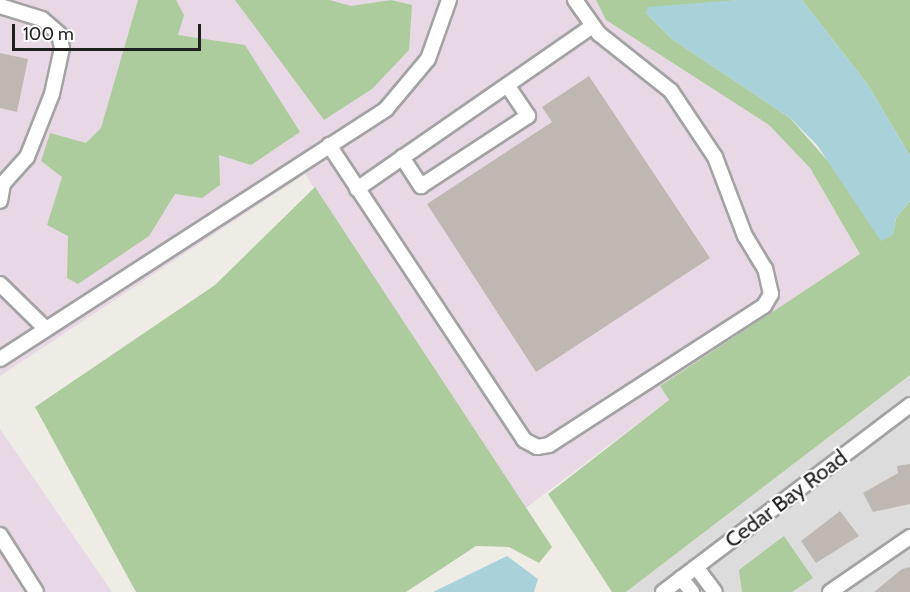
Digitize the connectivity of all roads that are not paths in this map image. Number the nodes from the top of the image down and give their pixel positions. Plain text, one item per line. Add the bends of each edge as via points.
1 (449, 0) edge
2 (575, 0) edge
3 (0, 6) edge
4 (592, 26) junction
5 (507, 85) junction
6 (329, 145) junction
7 (402, 157) junction
8 (2, 184) edge
9 (357, 189) junction
10 (0, 201) edge
11 (0, 284) edge
12 (45, 328) junction
13 (0, 359) edge
14 (910, 405) edge
15 (0, 535) edge
16 (910, 537) edge
17 (696, 567) junction
18 (681, 579) junction
19 (36, 592) edge
20 (663, 592) edge
21 (692, 592) edge
22 (715, 592) edge
23 (830, 592) edge

1 - 6 street via 428,59 408,86 386,109
2 - 4 street
3 - 8 street via 42,19 59,34 62,48 52,94 27,157
4 - 5 street
4 - 9 street via 671,92 715,157 745,236 770,284 764,306 549,445 537,447 524,441
5 - 7 street
5 - 7 street via 528,116 421,186
6 - 9 street
6 - 12 street
7 - 9 street
8 - 10 street
11 - 12 street
12 - 13 street
14 - 17 street, Cedar Bay Road
15 - 19 street
16 - 23 street
17 - 18 street, Cedar Bay Road
17 - 22 street
18 - 20 street, Cedar Bay Road
18 - 21 street

